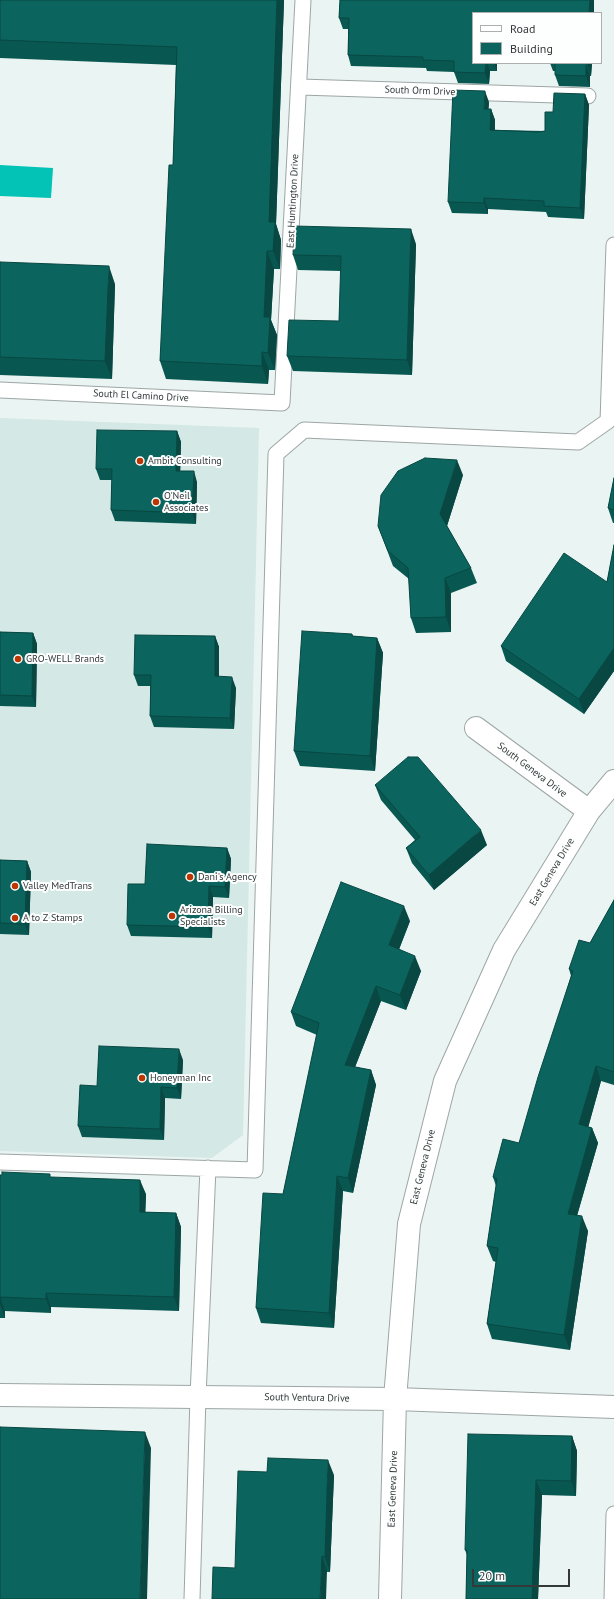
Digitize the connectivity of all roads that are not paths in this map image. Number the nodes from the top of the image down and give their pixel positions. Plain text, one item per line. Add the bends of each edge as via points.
1 (303, 0) edge
2 (300, 87) junction
3 (588, 96) dead end
4 (614, 245) edge
5 (0, 390) edge
6 (282, 403) joint
7 (476, 728) dead end
8 (614, 781) edge
9 (589, 811) junction
10 (0, 1162) edge
11 (208, 1168) junction
12 (0, 1395) edge
13 (198, 1397) junction
14 (395, 1399) junction
15 (614, 1407) edge
16 (614, 1514) edge
17 (192, 1599) edge
18 (390, 1599) edge
19 (612, 1599) edge

1 - 2 lane, East Huntington Drive
2 - 3 lane, South Orm Drive
2 - 6 lane, East Huntington Drive
4 - 11 lane via 608,421 578,442 304,430 276,454 255,1170
5 - 6 lane, South El Camino Drive
7 - 9 street, South Geneva Drive
8 - 9 street, East Geneva Drive
9 - 14 street, East Geneva Drive via 504,950 445,1081 409,1224
10 - 11 lane
11 - 13 lane
12 - 13 street, South Ventura Drive
13 - 14 street, South Ventura Drive
13 - 17 lane
14 - 15 street, South Ventura Drive
14 - 18 street, East Geneva Drive
16 - 19 lane

